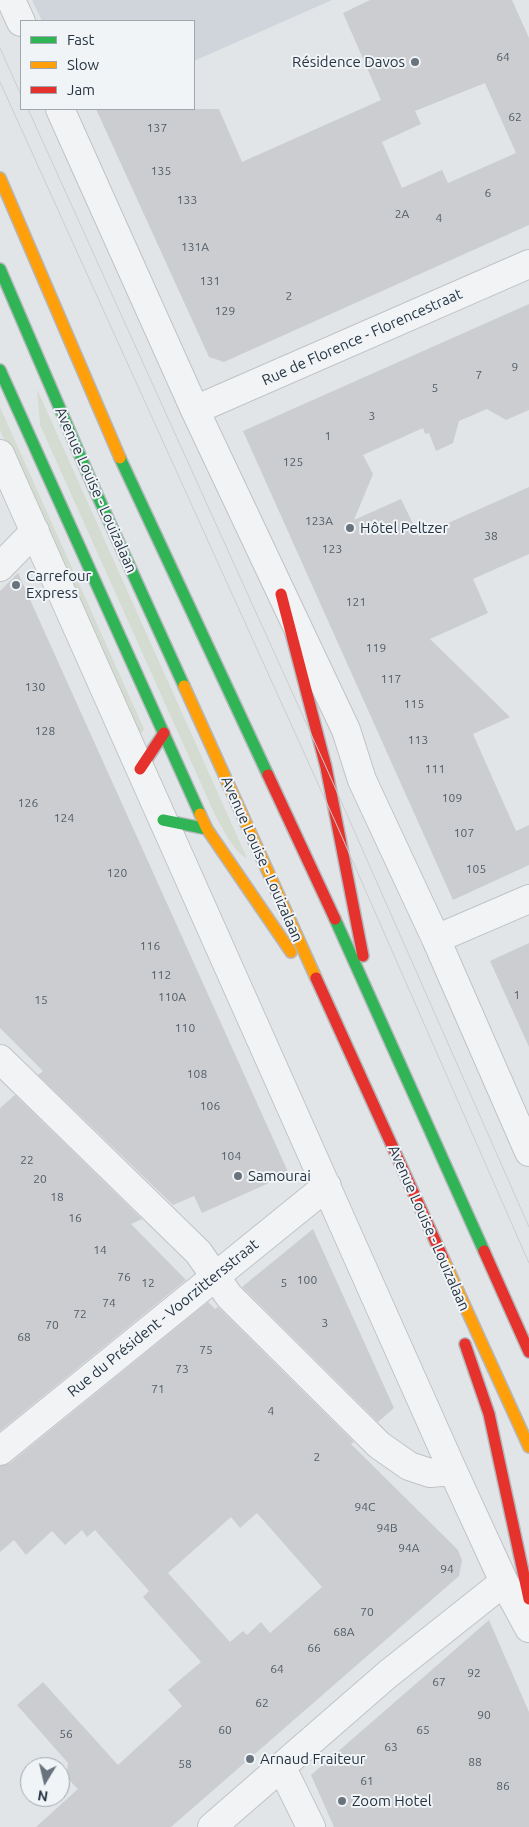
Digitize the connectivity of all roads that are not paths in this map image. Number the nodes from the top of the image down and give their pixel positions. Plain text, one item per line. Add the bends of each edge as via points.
1 (11, 0) edge
2 (20, 20) edge
3 (60, 110) edge
4 (0, 178) edge
5 (529, 264) edge
6 (0, 269) edge
7 (0, 370) edge
8 (195, 410) junction
9 (0, 454) edge
10 (35, 532) junction
11 (0, 566) edge
12 (281, 594) junction
13 (164, 733) junction
14 (140, 769) junction
15 (163, 820) junction
16 (207, 829) junction
17 (529, 899) edge
18 (436, 939) junction
19 (372, 999) junction
20 (333, 1013) junction
21 (3, 1069) edge
22 (529, 1152) edge
23 (327, 1186) junction
24 (490, 1264) junction
25 (214, 1276) junction
26 (455, 1286) junction
27 (523, 1312) dead end
28 (529, 1352) edge
29 (529, 1447) edge
30 (0, 1451) edge
31 (452, 1471) junction
32 (504, 1582) junction
33 (529, 1599) edge
34 (529, 1628) edge
35 (282, 1768) junction
36 (212, 1827) edge
37 (311, 1827) edge

1 - 2 street
3 - 8 street
4 - 19 highway via 121,459
5 - 8 street, Rue de Florence - Florencestraat
6 - 20 highway, Avenue Louise - Louizalaan via 94,488
7 - 13 highway
8 - 12 street
9 - 10 street
10 - 11 street
10 - 14 street
12 - 18 street via 346,730 362,780
12 - 19 highway via 326,767
13 - 14 highway
13 - 16 highway
14 - 15 street
15 - 16 highway
15 - 23 street
16 - 20 highway
17 - 18 street
18 - 22 street
19 - 24 highway
20 - 26 highway, Avenue Louise - Louizalaan
21 - 25 street via 198,1252
23 - 25 street, Rue du Président - Voorzittersstraat
23 - 31 street
24 - 27 highway
24 - 28 highway
25 - 30 street, Rue du Président - Voorzittersstraat
25 - 31 street via 229,1296 379,1445 416,1469 430,1473
26 - 29 highway, Avenue Louise - Louizalaan
26 - 33 highway via 464,1341 489,1414
31 - 32 street
32 - 34 street
32 - 35 street via 388,1674
35 - 36 street
35 - 37 street

